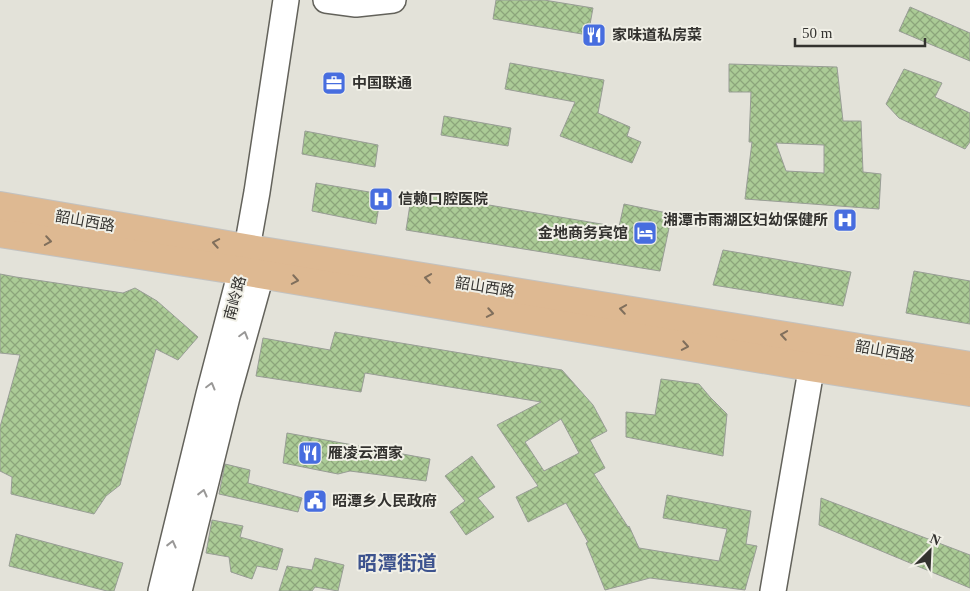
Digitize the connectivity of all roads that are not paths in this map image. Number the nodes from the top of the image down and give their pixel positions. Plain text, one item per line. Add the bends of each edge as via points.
1 (286, 0) edge
2 (299, 0) edge
3 (326, 0) edge
4 (393, 0) edge
5 (0, 206) edge
6 (0, 233) edge
7 (253, 261) junction
8 (816, 340) junction
9 (970, 366) edge
10 (810, 367) junction
11 (970, 392) edge
12 (160, 591) edge
13 (179, 591) edge
14 (773, 591) edge

1 - 7 street, 南岭路 via 258,192
2 - 7 street, 南岭路
3 - 4 street via 356,4
7 -> 5 main road, 韶山西路
6 -> 7 main road, 韶山西路
8 -> 7 main road, 韶山西路
7 -> 10 main road, 韶山西路
12 -> 7 street, 南岭路 via 209,394
13 -> 7 street, 南岭路 via 227,397
8 - 9 main road, 韶山西路
8 - 10 street
10 - 11 main road, 韶山西路
10 - 14 street

